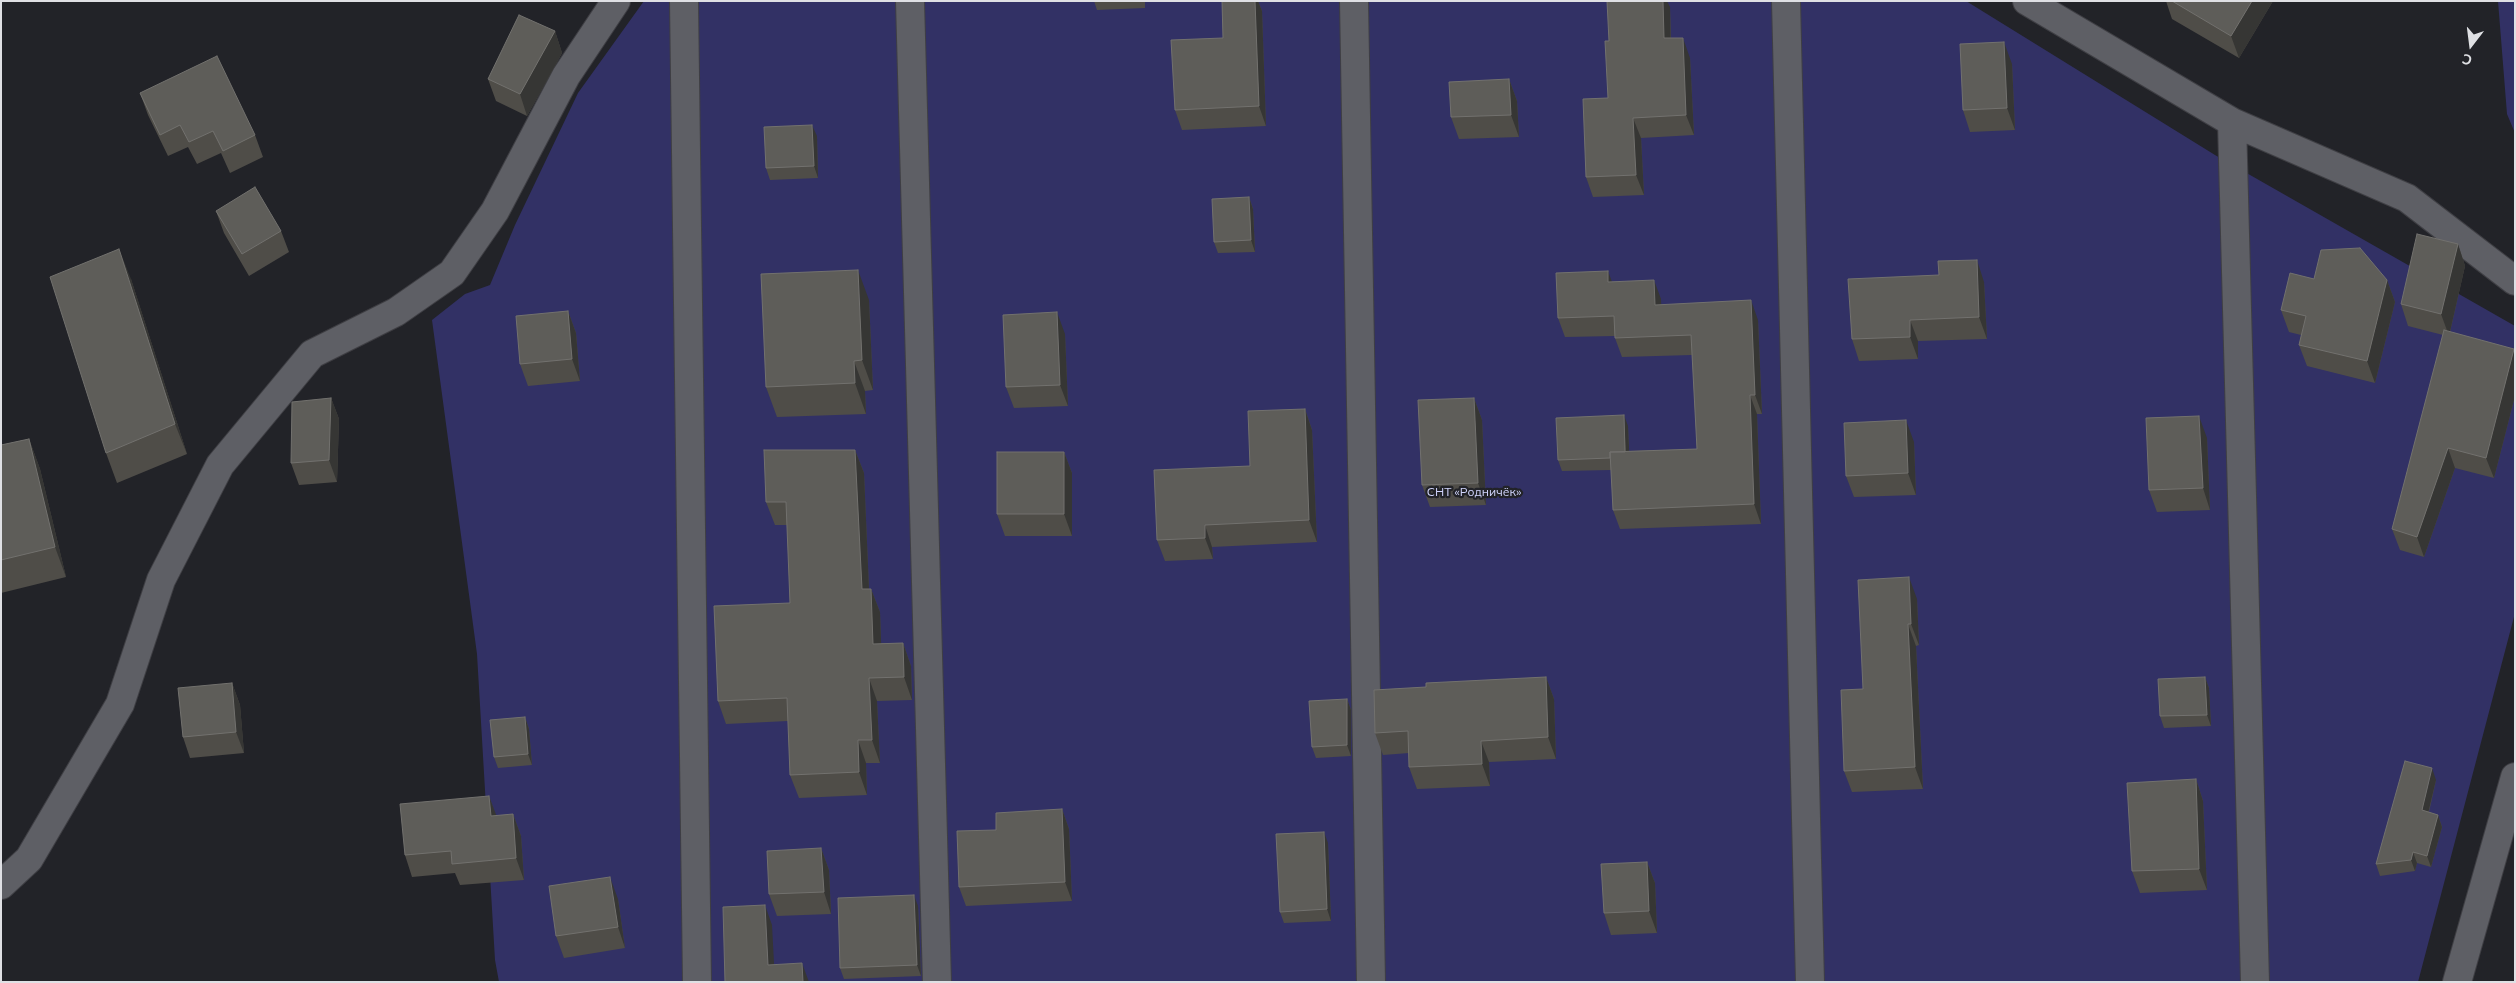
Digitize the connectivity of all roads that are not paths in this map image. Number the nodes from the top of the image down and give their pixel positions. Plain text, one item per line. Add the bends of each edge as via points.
1 (616, 1) edge
2 (684, 1) edge
3 (910, 1) edge
4 (1354, 1) edge
5 (1786, 1) edge
6 (2027, 1) edge
7 (2232, 122) junction
8 (2515, 281) edge
9 (2515, 777) edge
10 (1, 885) edge
11 (697, 982) edge
12 (937, 982) edge
13 (1371, 982) edge
14 (1810, 982) edge
15 (2255, 982) edge
16 (2457, 982) edge

1 - 10 street via 566,76 496,211 452,273 396,312 312,354 220,465 161,580 120,704 29,859
2 - 11 street
3 - 12 street
4 - 13 street
5 - 14 street
6 - 7 street
7 - 8 street via 2407,198
7 - 15 street
9 - 16 street

